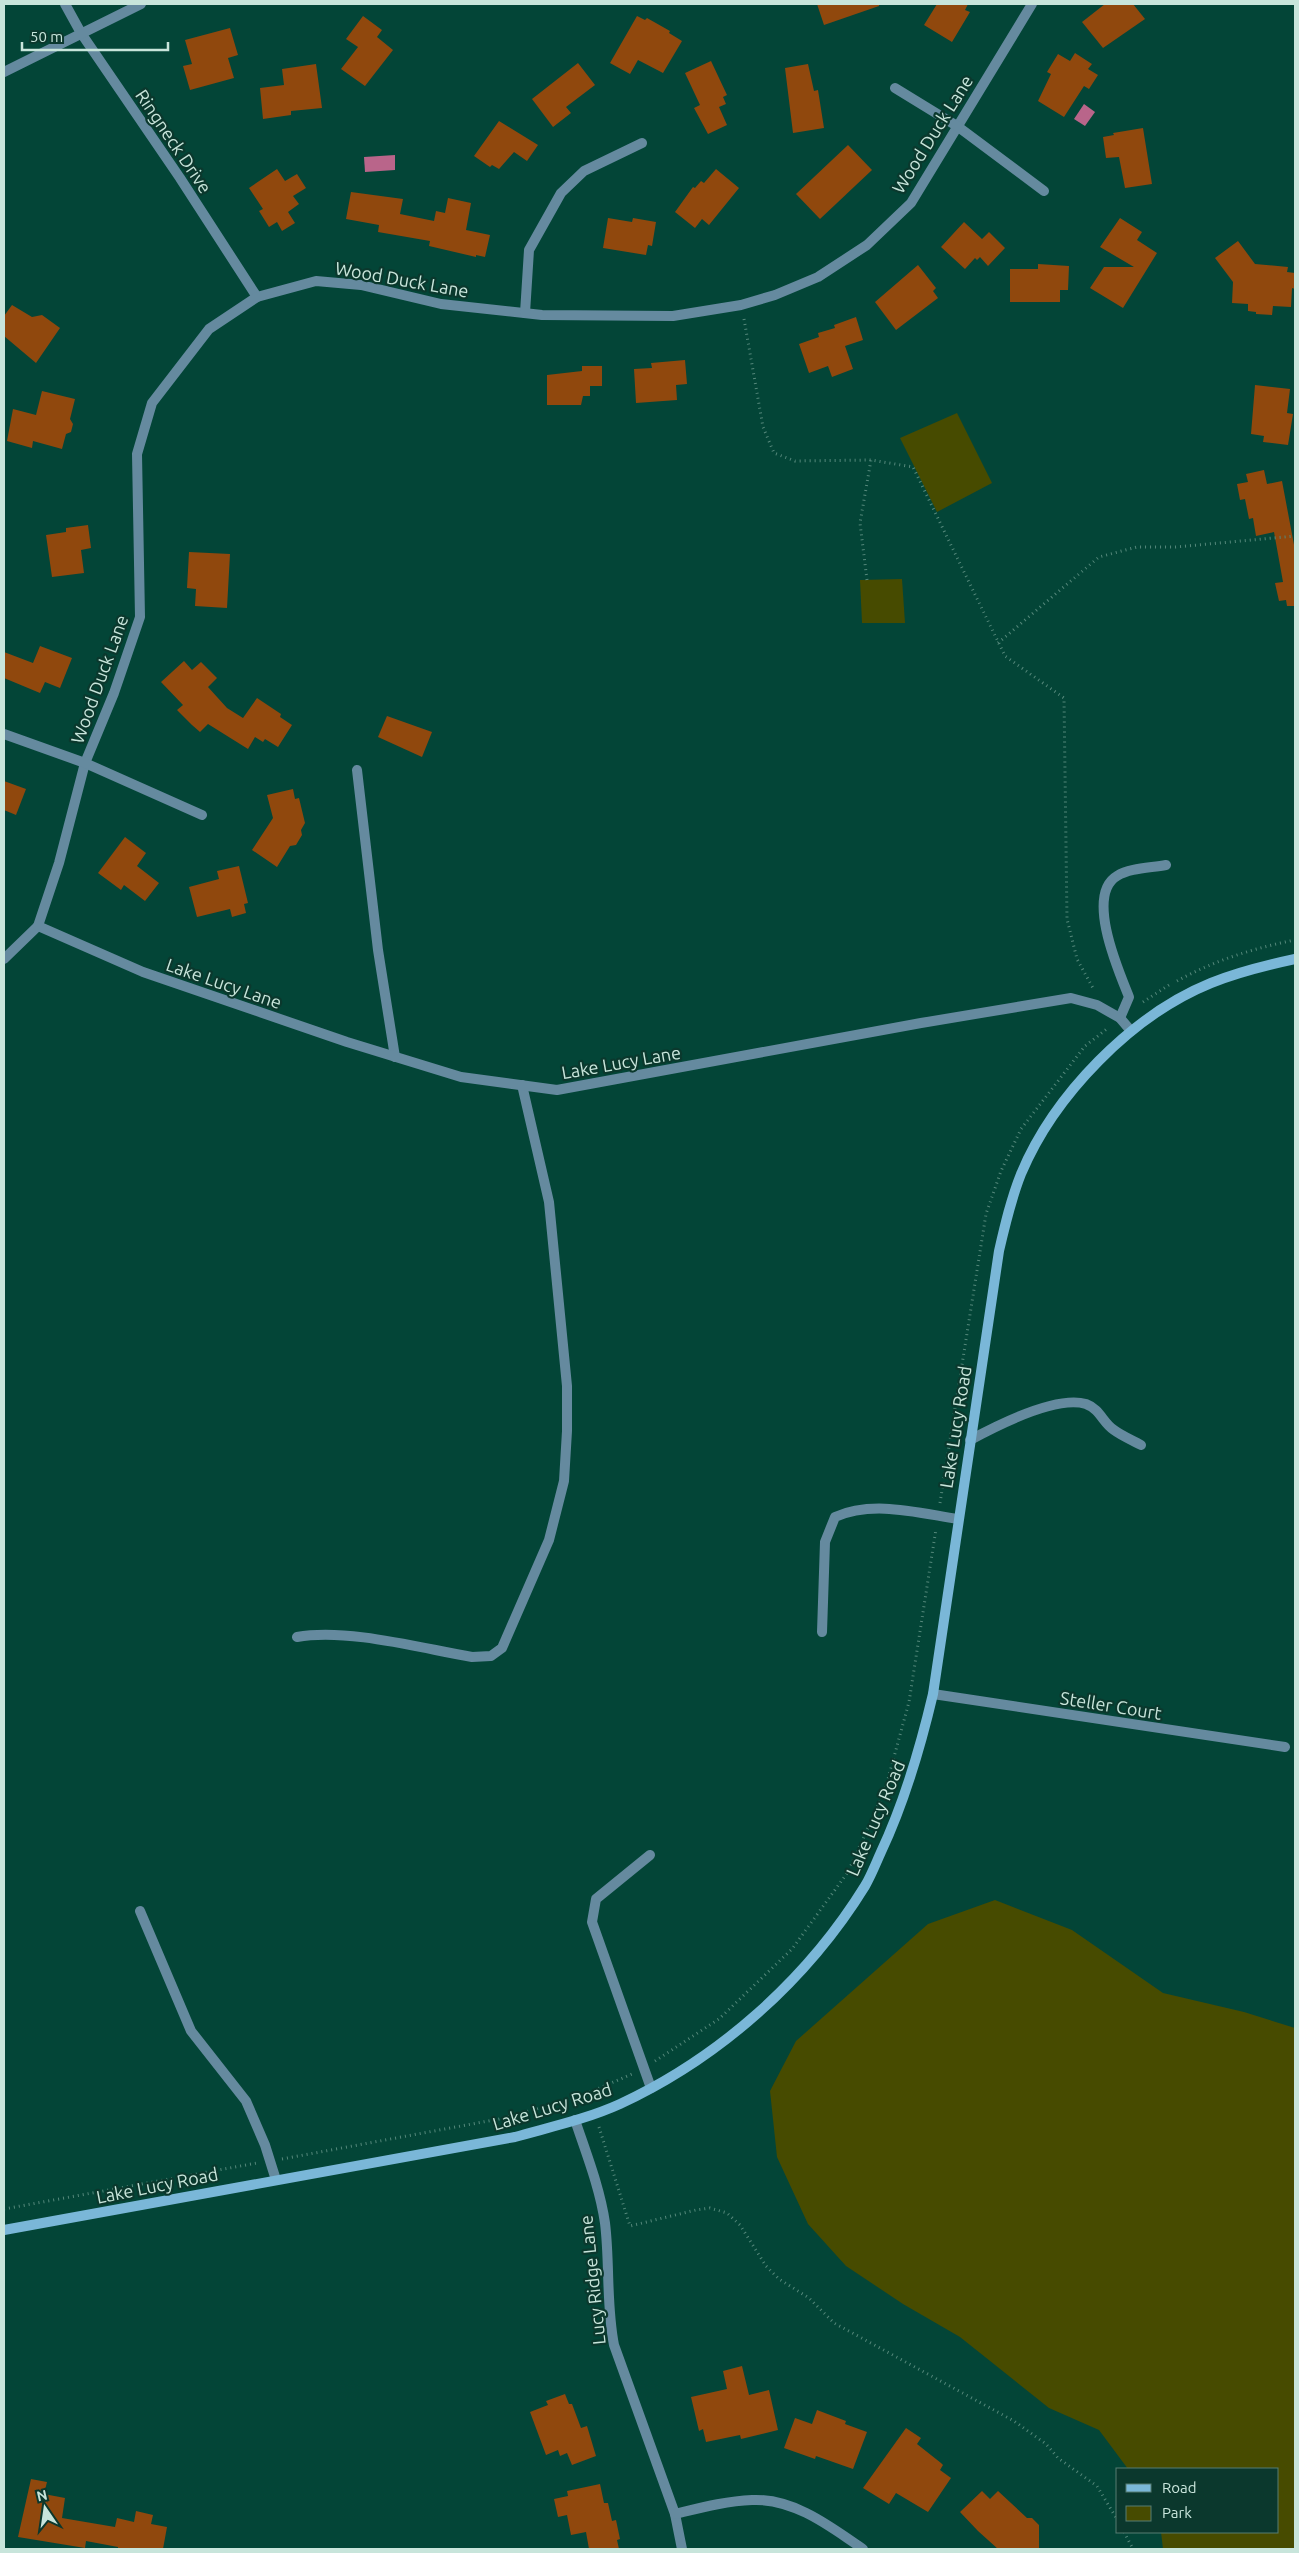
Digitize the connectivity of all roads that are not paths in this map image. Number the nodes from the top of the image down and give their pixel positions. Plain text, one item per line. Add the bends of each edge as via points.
1 (65, 4) edge
2 (141, 4) edge
3 (1032, 4) edge
4 (81, 33) junction
5 (4, 72) edge
6 (894, 88) dead end
7 (957, 126) junction
8 (642, 143) dead end
9 (1044, 191) dead end
10 (257, 297) junction
11 (525, 314) junction
12 (4, 734) edge
13 (85, 763) junction
14 (357, 770) dead end
15 (202, 815) dead end
16 (1166, 865) dead end
17 (38, 926) junction
18 (4, 959) edge
19 (1295, 960) edge
20 (1120, 1018) junction
21 (1131, 1031) junction
22 (395, 1057) junction
23 (522, 1085) junction
24 (970, 1440) junction
25 (1141, 1445) dead end
26 (958, 1519) junction
27 (822, 1632) dead end
28 (297, 1637) dead end
29 (933, 1694) junction
30 (1285, 1747) dead end
31 (650, 1855) dead end
32 (140, 1911) dead end
33 (651, 2088) junction
34 (575, 2120) junction
35 (276, 2180) junction
36 (4, 2230) edge
37 (675, 2514) junction
38 (682, 2549) edge
39 (863, 2549) edge

1 - 4 street, Ringneck Drive
2 - 4 street
3 - 7 street, Wood Duck Lane
4 - 5 street
4 - 10 street, Ringneck Drive
6 - 7 street
7 - 9 street
7 - 11 street, Wood Duck Lane via 911,203 868,245 818,277 741,305 673,316
8 - 11 street via 584,171 561,193 529,250
10 - 11 street, Wood Duck Lane via 316,281 362,285 441,304
10 - 13 street, Wood Duck Lane via 209,329 152,403 137,454 140,617 114,694
12 - 13 street
13 - 15 street
13 - 17 street, Wood Duck Lane via 59,863
14 - 22 street via 378,950
16 - 20 street via 1126,872 1115,877 1106,887 1106,928 1112,955 1129,997
17 - 18 street
17 - 22 street, Lake Lucy Lane via 143,972
19 - 21 street, Lake Lucy Road via 1237,973 1211,983 1181,998
20 - 21 street, Lake Lucy Lane
20 - 23 street, Lake Lucy Lane via 1097,1005 1070,998 557,1090
21 - 24 street, Lake Lucy Road via 1096,1064 1067,1098 1043,1132 1021,1174 999,1251
22 - 23 street, Lake Lucy Lane via 461,1077
23 - 28 street via 549,1202 567,1386 564,1481 549,1540 502,1648 491,1656 472,1657 317,1633
24 - 25 street via 1020,1415 1068,1404 1086,1404 1098,1411 1112,1430
24 - 26 street, Lake Lucy Road
26 - 27 street via 865,1508 835,1517 824,1542
26 - 29 street, Lake Lucy Road
29 - 30 street, Steller Court
29 - 33 street, Lake Lucy Road via 918,1758 896,1821 866,1885 788,1985 697,2061
31 - 33 street via 596,1899 592,1922
32 - 35 street via 191,2031 246,2101
33 - 34 street, Lake Lucy Road via 618,2105
34 - 35 street, Lake Lucy Road via 515,2138
34 - 37 street, Lucy Ridge Lane via 605,2222 608,2317 614,2345
35 - 36 street, Lake Lucy Road
37 - 38 street, Lucy Ridge Lane
37 - 39 street via 728,2502 754,2500 781,2504 807,2513

